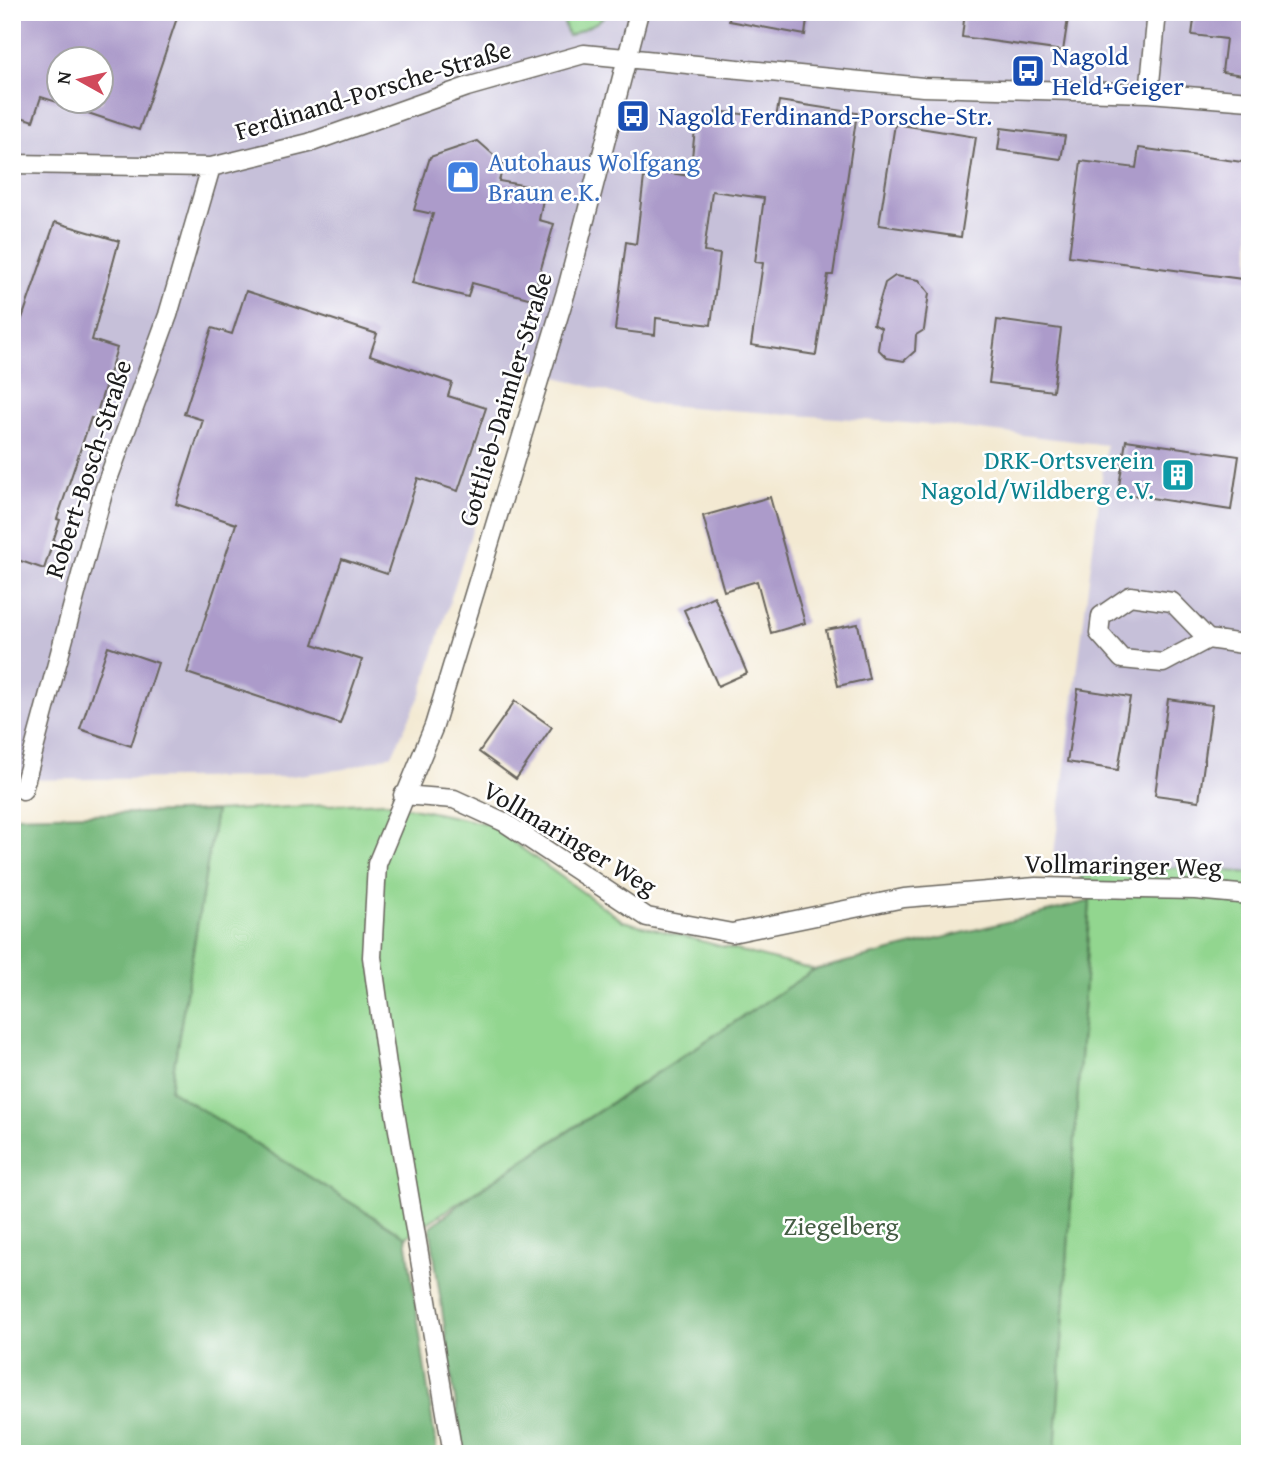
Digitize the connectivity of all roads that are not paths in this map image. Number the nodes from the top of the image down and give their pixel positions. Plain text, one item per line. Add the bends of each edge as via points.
1 (639, 12) edge
2 (1157, 12) edge
3 (627, 58) junction
4 (1149, 93) junction
5 (1250, 102) edge
6 (12, 164) edge
7 (211, 167) junction
8 (1208, 639) junction
9 (1250, 645) edge
10 (23, 790) dead end
11 (403, 795) junction
12 (1250, 895) edge
13 (453, 1454) edge

1 - 3 street, Gottlieb-Daimler-Straße
2 - 4 street
3 - 4 street, Ferdinand-Porsche-Straße via 923,87
3 - 7 street, Ferdinand-Porsche-Straße via 584,54 467,88 309,143
3 - 11 street, Gottlieb-Daimler-Straße via 568,285 433,726
4 - 5 street, Ferdinand-Porsche-Straße
6 - 7 street, Ferdinand-Porsche-Straße
7 - 10 street, Robert-Bosch-Straße via 169,315 103,493
8 - 8 street via 1172,602 1130,596 1101,616 1099,633 1122,659 1163,663
8 - 9 street
11 - 12 street, Vollmaringer Weg via 454,799 504,822 647,917 732,933 904,898 1036,887
11 - 13 street via 377,864 372,957

